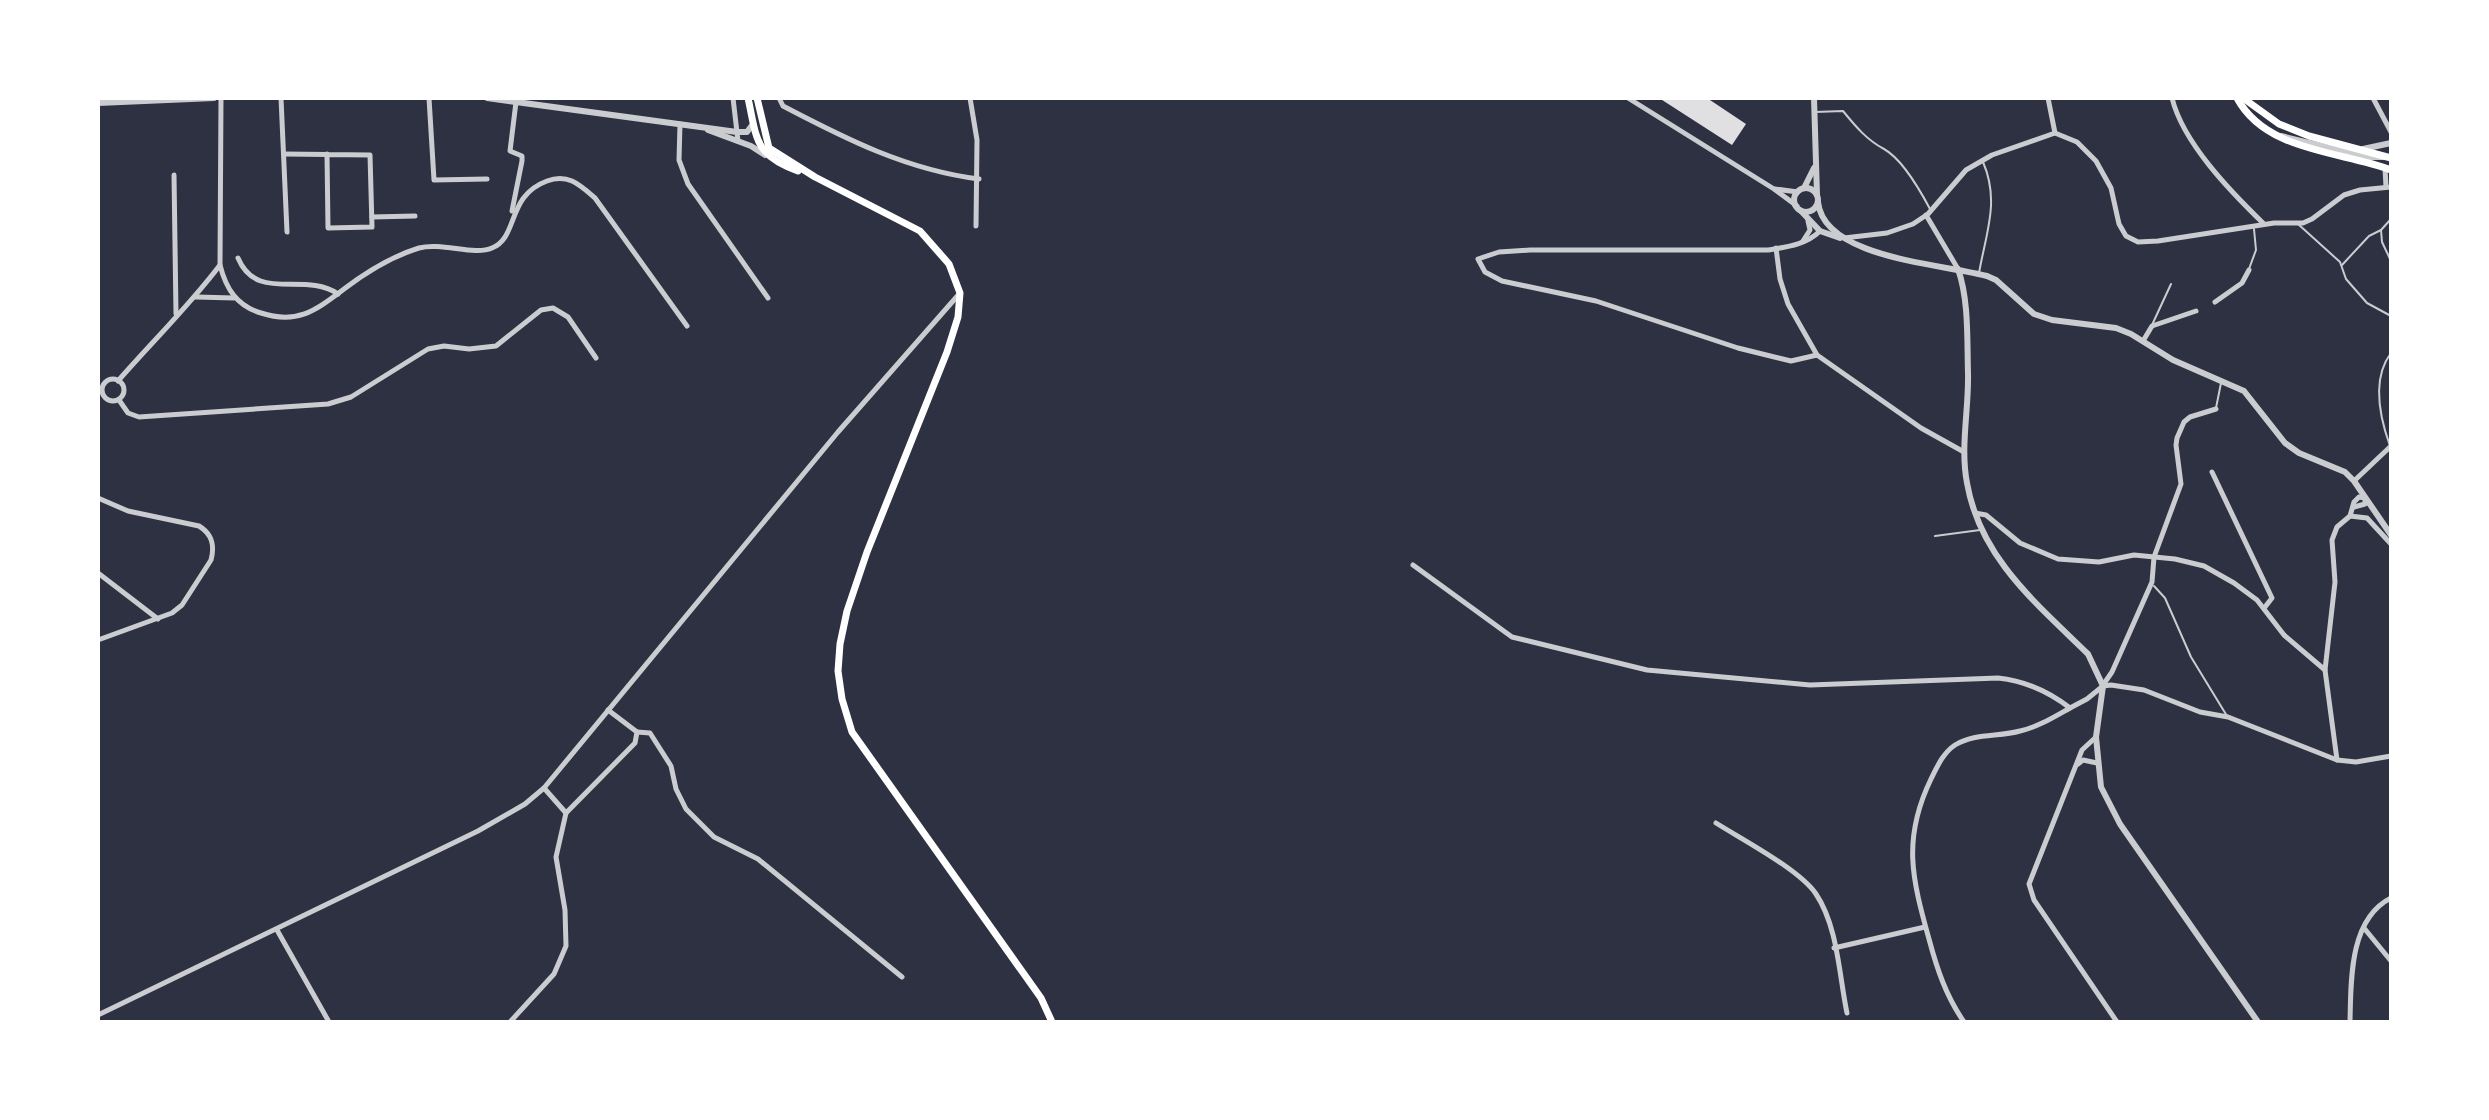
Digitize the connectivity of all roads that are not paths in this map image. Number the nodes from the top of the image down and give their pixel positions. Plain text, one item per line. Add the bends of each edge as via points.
1 (214, 98) edge
2 (221, 98) edge
3 (281, 98) edge
4 (429, 98) edge
5 (487, 98) edge
6 (733, 98) edge
7 (748, 98) edge
8 (757, 98) edge
9 (779, 98) edge
10 (970, 98) edge
11 (1628, 98) edge
12 (1814, 98) edge
13 (2048, 98) edge
14 (2172, 98) edge
15 (2240, 98) edge
16 (2373, 98) edge
17 (516, 102) junction
18 (98, 103) edge
19 (1814, 112) junction
20 (680, 124) junction
21 (753, 124) junction
22 (705, 128) junction
23 (737, 132) junction
24 (2391, 132) edge
25 (2055, 133) junction
26 (2278, 135) junction
27 (738, 141) junction
28 (2391, 143) edge
29 (2361, 149) junction
30 (284, 154) junction
31 (327, 154) junction
32 (765, 155) junction
33 (1815, 156) junction
34 (2390, 156) edge
35 (1982, 160) junction
36 (2388, 169) edge
37 (174, 175) dead end
38 (815, 177) junction
39 (487, 179) dead end
40 (979, 179) junction
41 (2388, 187) edge
42 (1774, 189) junction
43 (1801, 190) junction
44 (1817, 199) junction
45 (1798, 208) junction
46 (1928, 213) junction
47 (1821, 215) junction
48 (415, 216) dead end
49 (512, 216) junction
50 (372, 217) junction
51 (2391, 219) edge
52 (1808, 220) junction
53 (2297, 223) junction
54 (2264, 224) junction
55 (976, 226) dead end
56 (2253, 226) junction
57 (2381, 230) junction
58 (1820, 231) junction
59 (287, 232) dead end
60 (1828, 236) junction
61 (1813, 238) junction
62 (1843, 238) junction
63 (1803, 242) junction
64 (1776, 248) junction
65 (238, 258) dead end
66 (2391, 261) edge
67 (220, 265) junction
68 (2342, 266) junction
69 (1958, 269) junction
70 (2249, 270) joint
71 (1979, 274) junction
72 (2171, 284) dead end
73 (960, 293) junction
74 (338, 294) junction
75 (195, 297) junction
76 (234, 298) junction
77 (768, 298) dead end
78 (2215, 302) dead end
79 (2196, 311) dead end
80 (176, 314) junction
81 (2391, 316) edge
82 (687, 326) dead end
83 (2152, 326) junction
84 (2143, 341) junction
85 (2391, 353) edge
86 (1817, 355) junction
87 (596, 358) dead end
88 (118, 381) junction
89 (2222, 382) junction
90 (100, 384) edge
91 (119, 400) junction
92 (2216, 409) joint
93 (2391, 447) edge
94 (1965, 452) junction
95 (2212, 472) dead end
96 (2354, 481) junction
97 (98, 498) edge
98 (2365, 498) junction
99 (1975, 513) junction
100 (2350, 516) junction
101 (1982, 530) junction
102 (2391, 535) edge
103 (1935, 536) dead end
104 (2391, 544) edge
105 (2154, 557) junction
106 (1413, 565) dead end
107 (98, 573) edge
108 (2152, 582) junction
109 (2265, 607) junction
110 (158, 619) junction
111 (98, 640) edge
112 (2325, 670) junction
113 (2103, 686) junction
114 (2070, 708) junction
115 (608, 710) junction
116 (2228, 717) junction
117 (637, 732) junction
118 (2096, 737) junction
119 (2391, 756) edge
120 (2337, 760) junction
121 (2097, 763) junction
122 (2077, 764) junction
123 (544, 788) junction
124 (566, 813) junction
125 (1716, 823) dead end
126 (2391, 898) edge
127 (1925, 927) junction
128 (2364, 928) junction
129 (277, 930) junction
130 (1834, 948) junction
131 (2391, 961) edge
132 (902, 977) dead end
133 (1847, 1013) dead end
134 (98, 1015) edge
135 (329, 1022) edge
136 (510, 1022) edge
137 (1052, 1022) edge
138 (1964, 1022) edge
139 (2117, 1022) edge
140 (2258, 1022) edge
141 (2350, 1022) edge

1 - 18 street
2 - 67 street
3 - 30 street
4 - 39 street via 434,180
5 - 17 street
6 - 23 street
7 - 21 main road
8 - 38 main road via 769,148
9 - 40 street via 783,106 897,160
10 - 40 street
11 - 42 street
12 - 19 street
13 - 25 street
14 - 54 street via 2187,134
15 - 26 main road via 2249,116
15 - 29 main road via 2279,124
16 - 24 street
17 - 20 street
17 - 49 street via 510,151 522,161
19 - 33 street
19 - 46 lane via 1843,111 1909,176
20 - 22 street
20 - 77 street via 679,160 688,184
21 - 23 street via 747,132
21 - 32 main road
22 - 23 street
22 - 27 street
23 - 27 street
25 - 35 street
25 - 56 street via 2077,142 2096,161 2111,188 2119,224 2138,242
26 - 34 street via 2367,157
26 - 36 main road
27 - 32 street
28 - 29 street
29 - 34 main road
30 - 31 street
30 - 59 street
31 - 50 street via 370,155
31 - 50 street via 328,228 372,227
32 - 38 main road
33 - 43 street via 1812,174
33 - 44 street
35 - 46 street via 1966,170
35 - 71 lane via 1992,194
36 - 41 street
37 - 80 street
38 - 73 main road via 920,231 949,264
40 - 55 street
41 - 53 street via 2344,195 2312,219
42 - 43 street
42 - 45 street
43 - 44 street via 1812,189
43 - 45 street via 1795,199
44 - 45 street via 1810,211
44 - 47 street
45 - 52 street
46 - 62 street via 1887,233
46 - 69 street
47 - 58 street
47 - 62 street
48 - 50 street
49 - 74 street via 506,237 495,247 420,248
49 - 82 street via 530,189 550,180 577,182 595,198
51 - 57 lane
52 - 58 street
52 - 63 street via 1810,230
53 - 54 street
53 - 68 lane
54 - 56 street
56 - 70 lane via 2256,250
57 - 66 lane
57 - 68 lane
58 - 60 street
58 - 61 street
60 - 61 street
60 - 62 street
61 - 63 street
62 - 69 street via 1866,250
63 - 64 street
64 - 86 street via 1788,304
64 - 86 street via 1530,250 1478,259 1485,272 1502,281 1596,301 1738,348 1791,361
65 - 74 street via 249,277 259,281 320,285
67 - 75 street
67 - 76 street
68 - 81 lane via 2367,303
69 - 71 street
69 - 94 street via 1967,351
70 - 78 street via 2242,283
71 - 84 street via 1996,280 2034,314 2116,328
72 - 83 lane
73 - 115 street
73 - 137 main road via 947,352 847,611 838,671 852,732 1041,998
74 - 76 street via 298,317 273,317
75 - 76 street
75 - 80 street
79 - 83 street
80 - 88 street
83 - 84 street
84 - 89 street
85 - 93 lane via 2383,364 2379,402
86 - 94 street via 1921,428
87 - 91 street via 568,317 553,308 541,310 496,346 428,349 351,397 328,404 139,417 128,413
88 - 90 street
88 - 91 street via 124,390
89 - 92 lane
89 - 96 street via 2244,391 2299,453
90 - 91 street via 106,399
92 - 105 street via 2190,417 2177,438 2181,484
93 - 96 street
94 - 99 street
95 - 109 street via 2272,598
96 - 98 street
97 - 110 street via 208,532 211,560 182,605
98 - 100 street
98 - 102 street
99 - 101 street
99 - 105 street via 1986,515 2020,543 2058,559
100 - 104 street via 2367,518
100 - 112 street via 2332,540 2335,582
101 - 103 lane
101 - 113 street via 2008,574 2088,654
105 - 108 street
105 - 109 street via 2204,566
106 - 114 street via 1512,637 1647,670 1810,685 2014,679 2049,692
107 - 110 street
108 - 113 street
108 - 116 lane
109 - 112 street via 2284,635
110 - 111 street
112 - 120 street
113 - 114 street
113 - 116 street via 2144,690
113 - 118 street
114 - 127 street via 2035,727 1971,739 1945,754 1920,801 1913,850 1912,875
115 - 117 street
115 - 123 street
116 - 120 street
117 - 124 street via 635,743
117 - 132 street via 650,733 661,745 686,809 714,837 758,859
118 - 121 street
118 - 122 street
119 - 120 street
121 - 122 street
121 - 140 street via 2101,787 2120,824
122 - 139 street via 2031,874 2030,891
123 - 124 street
123 - 129 street via 478,831
124 - 136 street via 556,857 566,946 554,974
125 - 130 street via 1808,885 1826,915
126 - 128 street
127 - 130 street
127 - 138 street via 1947,994
128 - 131 street
128 - 141 street via 2358,940
129 - 134 street
129 - 135 street
130 - 133 street

